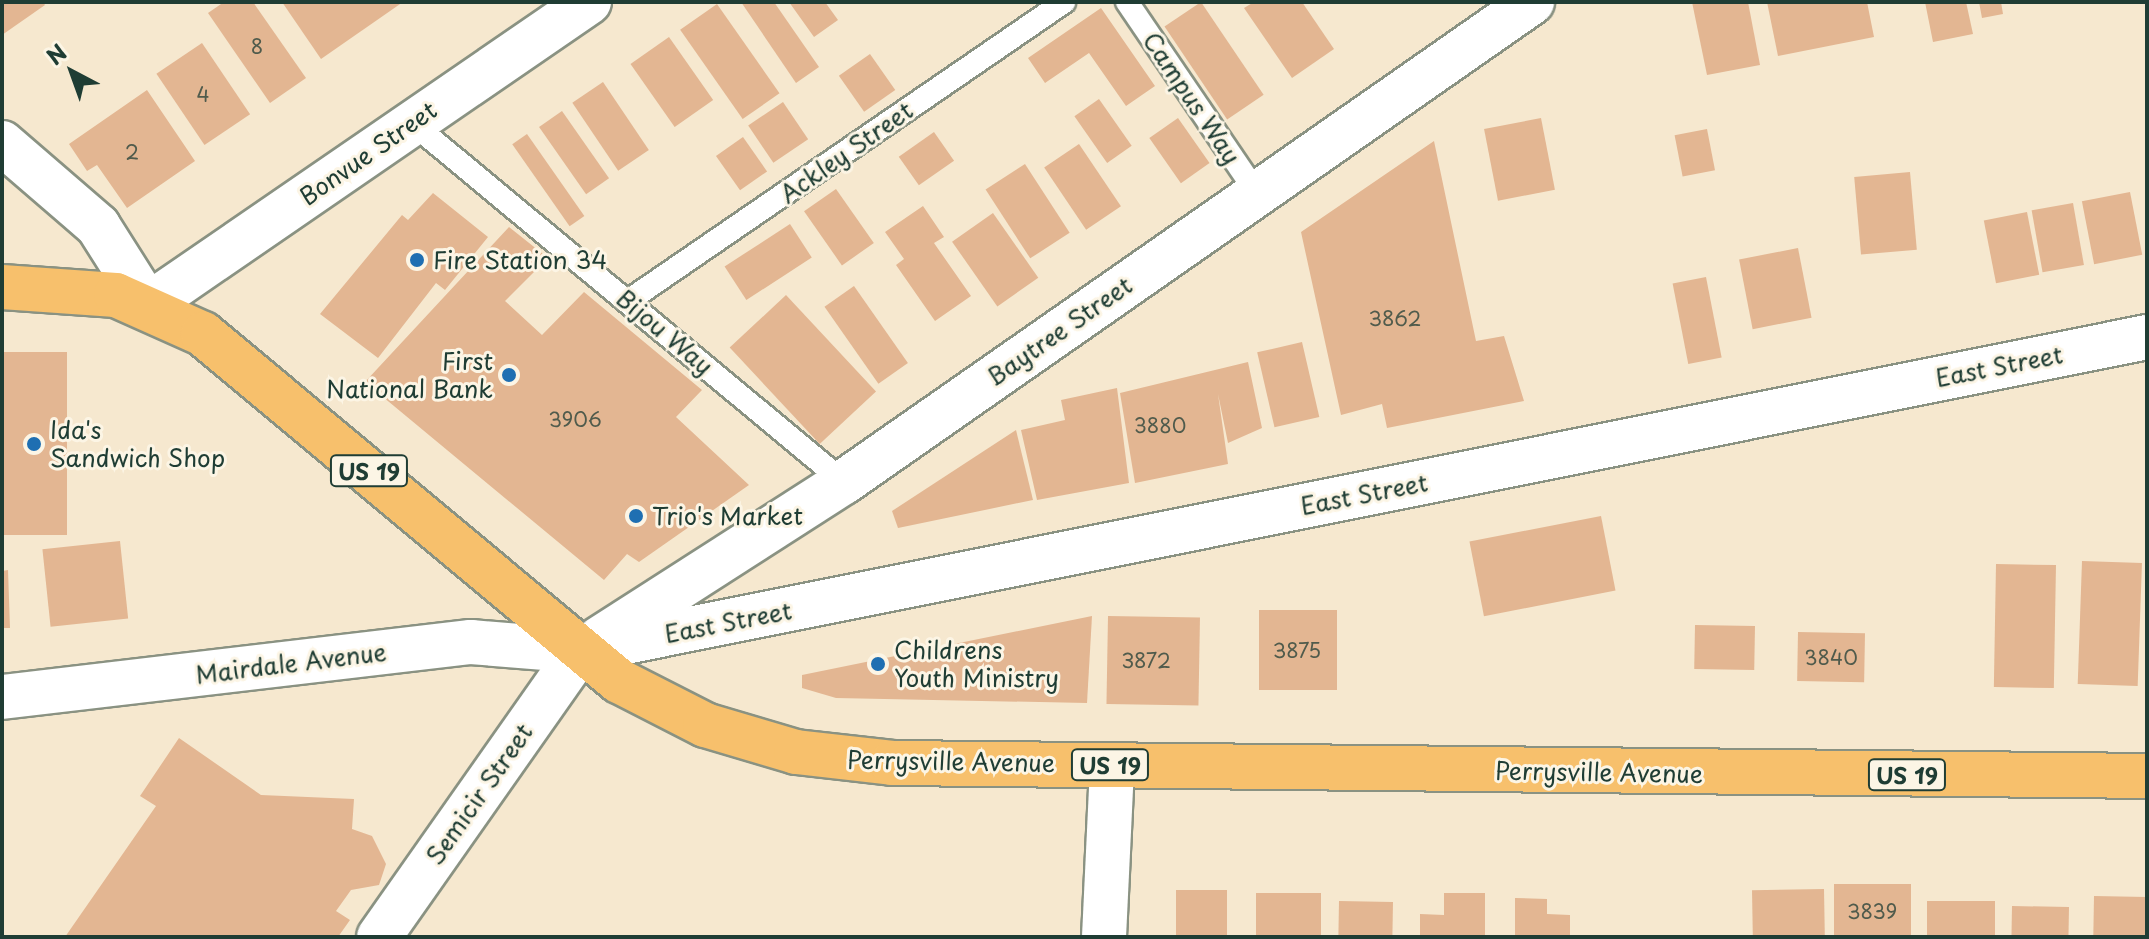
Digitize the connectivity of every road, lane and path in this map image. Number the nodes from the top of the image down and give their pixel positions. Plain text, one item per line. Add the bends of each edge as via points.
1 (589, 2) edge
2 (1064, 2) edge
3 (1127, 2) edge
4 (1532, 2) edge
5 (412, 123) junction
6 (2, 143) edge
7 (1257, 193) junction
8 (2, 287) edge
9 (628, 301) junction
10 (148, 305) junction
11 (2147, 337) edge
12 (844, 482) junction
13 (580, 651) junction
14 (2, 697) edge
15 (1112, 765) junction
16 (2147, 776) edge
17 (379, 937) edge
18 (1104, 937) edge

1 - 5 street, Bonvue Street
2 - 9 lane, Ackley Street
3 - 7 lane, Campus Way
4 - 7 street, Baytree Street
5 - 9 lane, Bijou Way
5 - 10 street, Bonvue Street
6 - 10 street via 98,226
7 - 12 street, Baytree Street
8 - 10 main road, Perrysville Avenue / US 19 via 81,289
9 - 12 lane, Bijou Way
10 - 13 main road, Perrysville Avenue / US 19 via 227,351
11 - 13 street, East Street
12 - 13 street, Baytree Street
13 - 14 street, Mairdale Avenue via 471,642
13 - 15 main road, Perrysville Avenue / US 19 via 664,707 796,752 892,763
13 - 17 street, Semicir Street
15 - 16 main road, Perrysville Avenue / US 19
15 - 18 street

